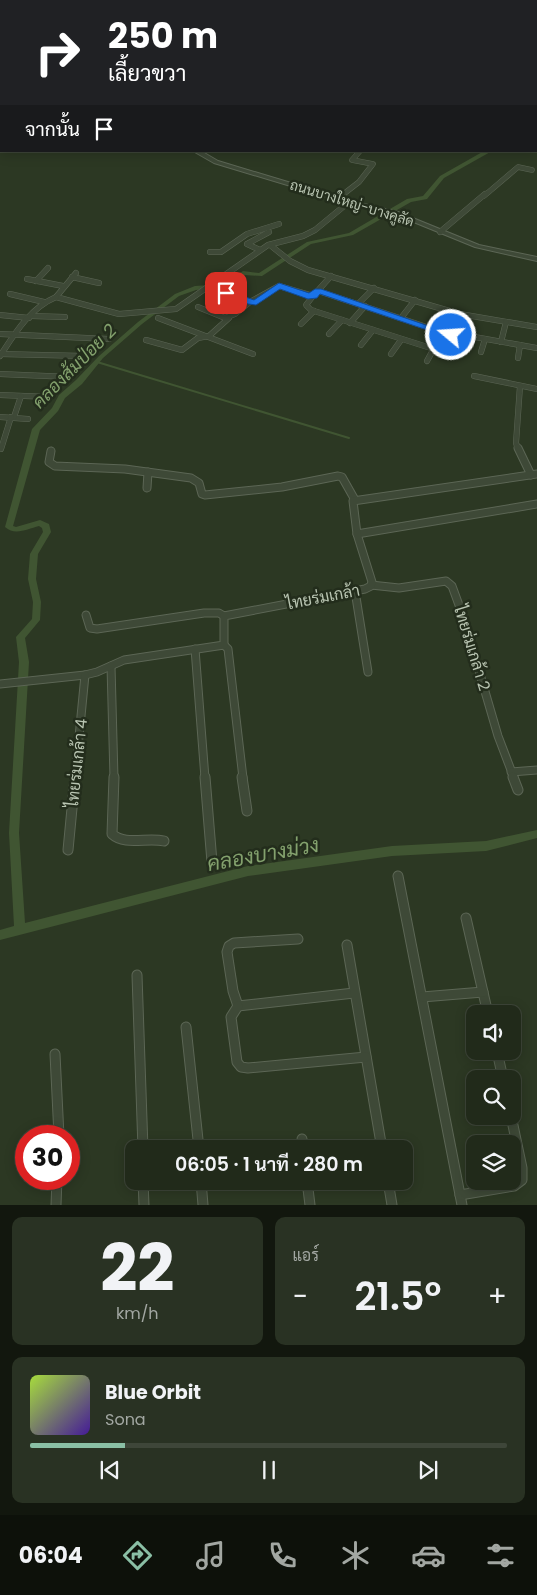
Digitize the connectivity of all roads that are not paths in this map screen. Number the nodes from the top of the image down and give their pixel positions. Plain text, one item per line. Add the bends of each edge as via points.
1 (198, 152) edge
2 (359, 152) edge
3 (532, 170) dead end
4 (338, 198) junction
5 (349, 202) junction
6 (280, 224) dead end
7 (239, 229) dead end
8 (269, 232) dead end
9 (440, 232) junction
10 (247, 234) junction
11 (256, 239) junction
12 (270, 245) junction
13 (260, 250) junction
14 (210, 252) dead end
15 (537, 259) edge
16 (48, 268) dead end
17 (331, 276) junction
18 (27, 279) dead end
19 (36, 281) junction
20 (99, 283) dead end
21 (64, 286) junction
22 (235, 286) dead end
23 (374, 288) junction
24 (318, 291) junction
25 (10, 294) dead end
26 (314, 296) junction
27 (56, 297) junction
28 (415, 300) junction
29 (44, 302) junction
30 (250, 302) junction
31 (358, 304) junction
32 (365, 306) junction
33 (198, 307) dead end
34 (314, 311) junction
35 (460, 314) junction
36 (0, 315) edge
37 (30, 317) junction
38 (66, 317) dead end
39 (158, 318) dead end
40 (229, 318) junction
41 (401, 318) junction
42 (342, 320) junction
43 (506, 322) junction
44 (350, 323) junction
45 (301, 324) dead end
46 (537, 327) edge
47 (373, 330) junction
48 (0, 334) edge
49 (329, 334) dead end
50 (451, 334) junction
51 (15, 335) junction
52 (209, 336) junction
53 (109, 339) dead end
54 (485, 339) junction
55 (146, 340) dead end
56 (401, 340) junction
57 (501, 342) junction
58 (361, 345) dead end
59 (520, 345) junction
60 (537, 348) edge
61 (433, 350) junction
62 (481, 352) dead end
63 (253, 354) dead end
64 (391, 354) dead end
65 (1, 355) edge
66 (86, 356) dead end
67 (518, 358) dead end
68 (427, 361) dead end
69 (0, 374) edge
70 (70, 376) dead end
71 (474, 376) dead end
72 (520, 386) junction
73 (537, 389) edge
74 (0, 395) edge
75 (21, 396) junction
76 (50, 397) dead end
77 (0, 417) edge
78 (12, 417) junction
79 (28, 419) dead end
80 (1, 449) edge
81 (52, 451) dead end
82 (148, 472) junction
83 (534, 474) edge
84 (147, 488) dead end
85 (355, 500) junction
86 (537, 504) edge
87 (357, 534) junction
88 (371, 585) junction
89 (355, 591) junction
90 (86, 615) dead end
91 (224, 616) junction
92 (224, 645) junction
93 (195, 649) junction
94 (111, 666) junction
95 (368, 672) dead end
96 (85, 675) junction
97 (0, 684) edge
98 (537, 770) edge
99 (511, 772) junction
100 (518, 790) dead end
101 (247, 811) dead end
102 (164, 841) dead end
103 (68, 850) dead end
104 (212, 862) dead end
105 (398, 876) dead end
106 (466, 918) dead end
107 (298, 939) dead end
108 (347, 944) dead end
109 (137, 975) dead end
110 (484, 992) junction
111 (354, 993) junction
112 (422, 997) junction
113 (486, 1005) edge
114 (238, 1006) junction
115 (186, 1027) dead end
116 (55, 1054) dead end
117 (366, 1057) junction
118 (58, 1125) edge
119 (513, 1125) edge
120 (142, 1140) edge
121 (198, 1140) edge
122 (380, 1140) edge
123 (57, 1190) edge
124 (143, 1190) edge
125 (202, 1190) edge
126 (308, 1190) edge
127 (390, 1190) edge
128 (461, 1200) edge
129 (56, 1205) edge
130 (144, 1205) edge
131 (203, 1205) edge
132 (310, 1205) edge
133 (392, 1205) edge

1 - 4 street, ถนนบางใหญ่-บางคูลัด via 216,162
2 - 4 street via 352,160 373,164 359,182
3 - 9 street via 518,167
4 - 5 street, ถนนบางใหญ่-บางคูลัด
5 - 9 street, ถนนบางใหญ่-บางคูลัด via 396,213
5 - 12 street via 315,230
6 - 10 street
7 - 10 street
8 - 11 street
9 - 15 street, ถนนบางใหญ่-บางคูลัด via 477,246
10 - 11 street
10 - 14 street via 221,252
11 - 13 street via 247,244
12 - 13 street
12 - 17 street via 290,262
13 - 27 street via 196,295 168,310 119,314
16 - 19 street
17 - 23 street
17 - 24 street
18 - 19 street
19 - 21 street
20 - 21 street via 74,275
21 - 27 street
22 - 30 street via 226,293
23 - 28 street
23 - 31 street
24 - 26 street
24 - 31 street
25 - 29 street
26 - 30 street via 279,286 256,302
26 - 34 street via 306,305
27 - 29 street
28 - 35 street
28 - 41 street
29 - 37 street
30 - 40 street
31 - 32 street
32 - 41 street
32 - 44 street
33 - 40 street
34 - 42 street
34 - 45 street
35 - 43 street
35 - 50 street
36 - 37 street
37 - 38 street
37 - 51 street
39 - 52 street
40 - 52 street
41 - 50 street
42 - 44 street
42 - 49 street
43 - 46 street
43 - 57 street
44 - 47 street
47 - 56 street
47 - 58 street
48 - 51 street
50 - 54 street
50 - 61 street via 443,351
51 - 53 street
51 - 65 street
52 - 55 street via 198,338 182,350
52 - 63 street
54 - 57 street
54 - 62 street
56 - 61 street
56 - 64 street
57 - 59 street
59 - 60 street
59 - 67 street
61 - 68 street
65 - 66 street
69 - 70 street
71 - 72 street
72 - 73 street
72 - 83 street via 516,443 522,459
74 - 75 street
75 - 76 street
75 - 78 street
77 - 78 street
78 - 79 street
78 - 80 street
81 - 82 street via 49,462 55,466
82 - 84 street
82 - 85 street via 196,480 202,494 209,496 338,476 342,477
83 - 85 street
85 - 87 street, ไทยร่มเกล้า via 352,504
86 - 87 street
87 - 88 street, ไทยร่มเกล้า
88 - 89 street, ไทยร่มเกล้า
88 - 99 street, ไทยร่มเกล้า 2 via 392,588 446,581 452,586
89 - 91 street, ไทยร่มเกล้า
89 - 95 street
90 - 91 street, ไทยร่มเกล้า via 90,628 98,629 204,613
91 - 92 street
92 - 93 street
92 - 101 street via 228,649
93 - 94 street via 124,660
93 - 104 street
94 - 96 street
94 - 102 street via 112,834 123,840 146,838
96 - 97 street
96 - 103 street, ไทยร่มเกล้า 4
98 - 99 street
99 - 100 street, ไทยร่มเกล้า 2
105 - 112 street
106 - 110 street
107 - 114 street via 230,946 227,952
108 - 111 street
109 - 120 street
110 - 112 street
110 - 113 street
111 - 114 street
111 - 117 street
112 - 128 street
114 - 117 street via 231,1017 236,1062 242,1067
115 - 121 street
116 - 118 street
117 - 122 street
119 - 128 street via 522,1180 514,1186
123 - 129 street
124 - 130 street
125 - 131 street
126 - 132 street
127 - 133 street

